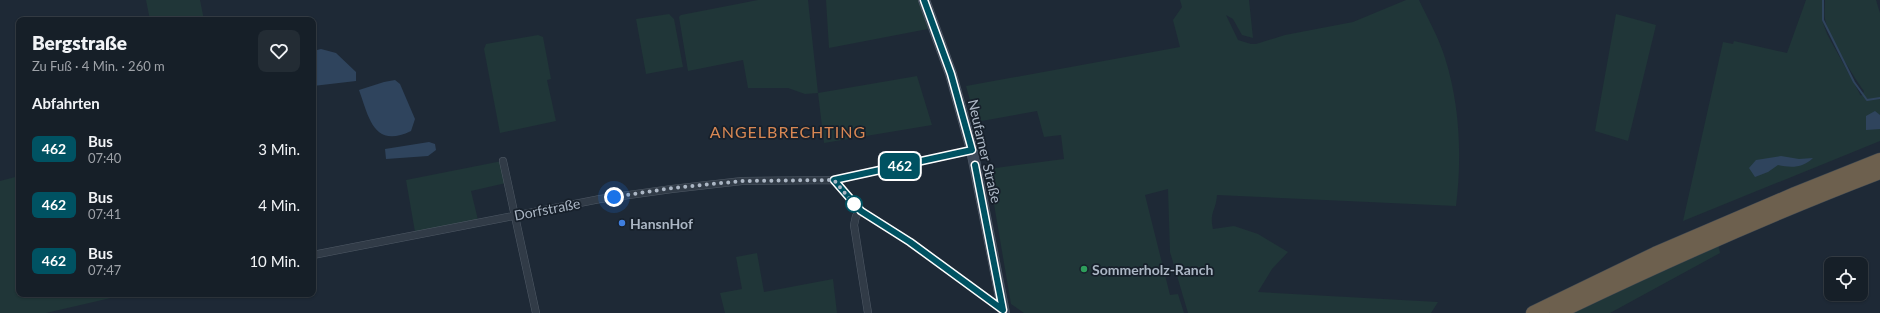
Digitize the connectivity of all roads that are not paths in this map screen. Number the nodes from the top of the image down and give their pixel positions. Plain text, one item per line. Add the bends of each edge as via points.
1 (924, 0) edge
2 (972, 150) junction
3 (1880, 160) edge
4 (503, 161) dead end
5 (1880, 172) edge
6 (834, 180) junction
7 (861, 211) junction
8 (516, 215) junction
9 (316, 254) edge
10 (1005, 312) edge
11 (536, 313) edge
12 (868, 313) edge
13 (1533, 313) edge
14 (1557, 313) edge

1 - 2 street, Neufarner Straße via 951,74
2 - 6 street, Dorfstraße
2 - 10 street, Neufarner Straße
3 - 13 highway via 1676,245
4 - 8 street
5 - 14 highway via 1740,228
6 - 7 street
6 - 8 street, Dorfstraße via 742,181 703,185 600,199
7 - 10 street via 910,242
7 - 12 street via 856,216 854,224
8 - 9 street, Dorfstraße
8 - 11 street

